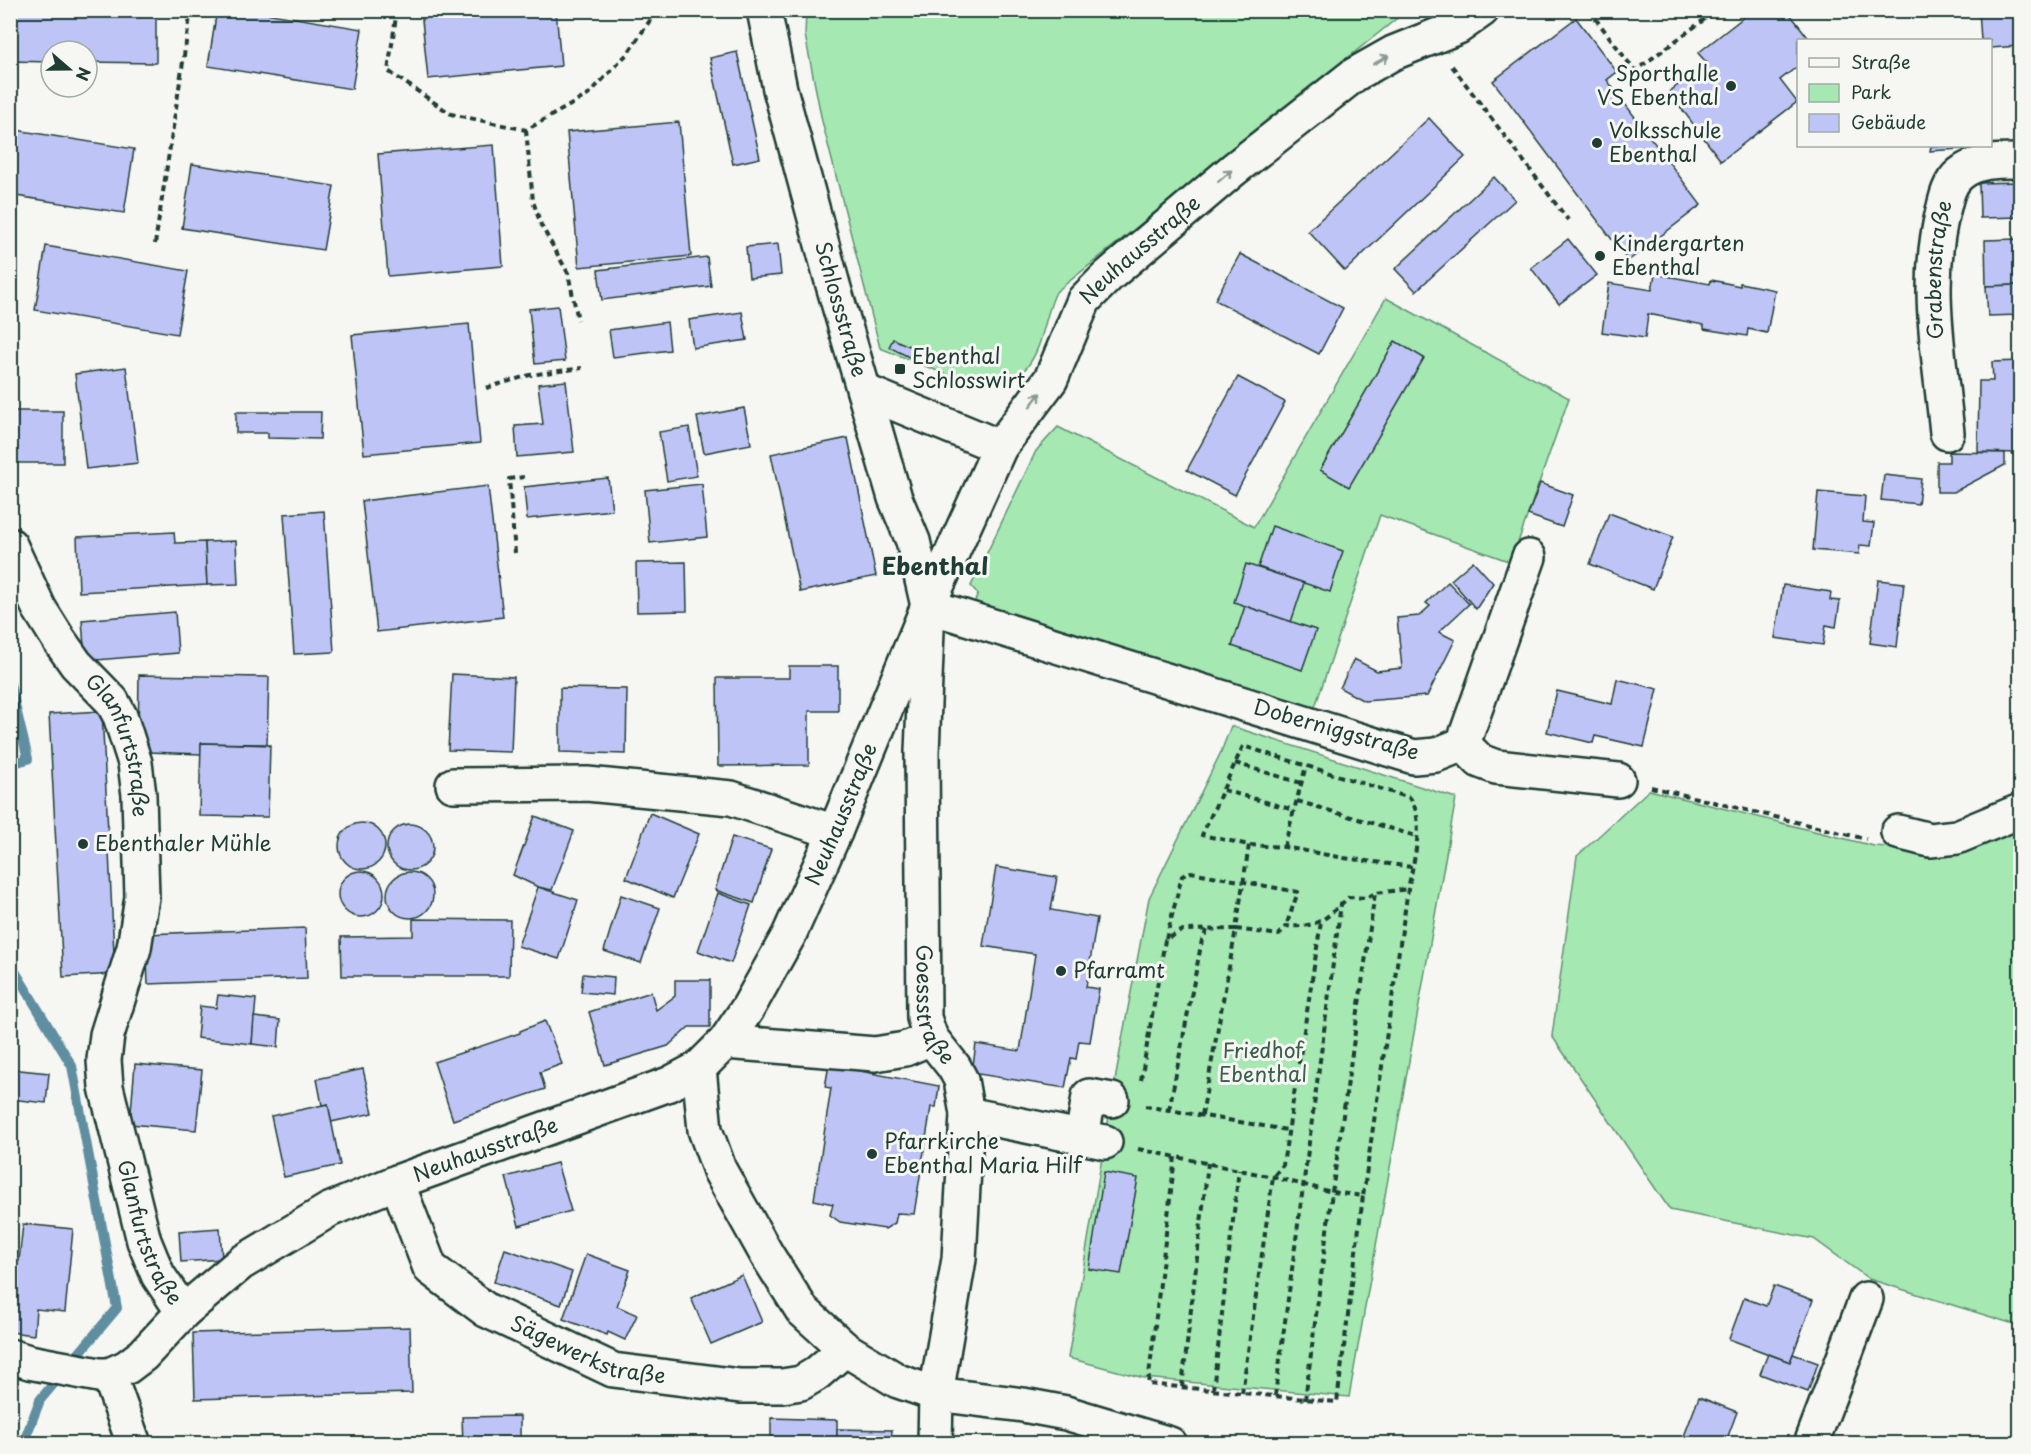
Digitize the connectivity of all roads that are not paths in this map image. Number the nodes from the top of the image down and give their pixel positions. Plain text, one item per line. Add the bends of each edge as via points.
1 (765, 10) edge
2 (1482, 10) edge
3 (2020, 161) edge
4 (864, 391) junction
5 (1947, 433) dead end
6 (1000, 447) junction
7 (10, 544) edge
8 (1529, 557) dead end
9 (928, 606) junction
10 (1464, 744) junction
11 (1618, 780) road end
12 (453, 785) dead end
13 (2020, 811) edge
14 (835, 832) junction
15 (1898, 832) road end
16 (931, 1038) junction
17 (725, 1042) junction
18 (699, 1068) junction
19 (1124, 1102) road end
20 (967, 1114) junction
21 (397, 1182) junction
22 (1866, 1299) dead end
23 (183, 1312) junction
24 (845, 1349) junction
25 (20, 1359) edge
26 (104, 1375) junction
27 (936, 1394) junction
28 (135, 1443) edge
29 (935, 1443) edge
30 (1170, 1443) edge
31 (1811, 1443) edge

1 - 4 street, Schlossstraße via 780,88
6 -> 2 street, Neuhausstraße via 1051,379 1084,300 1108,276 1354,75 1393,53 1458,27
3 - 5 street, Grabenstraße via 1970,167 1957,176 1949,189 1936,240 1933,289
4 - 6 street
4 - 9 street, Schlossstraße via 895,498 914,541
6 - 9 street, Neuhausstraße
7 - 23 street, Glanfurtstraße via 54,632 76,664 112,701 135,763 142,897 134,948 107,1035 106,1087 144,1241 158,1275
8 - 10 street
9 - 10 street, Doberniggstraße via 1414,757 1436,755
9 - 14 street, Neuhausstraße
9 - 16 street, Goessstraße via 922,775 924,1018
10 - 11 street via 1480,761 1496,767
12 - 14 street via 587,784 731,798
13 - 15 street via 1957,837 1930,840
14 - 17 street, Neuhausstraße via 789,935
16 - 17 street via 905,1049 875,1054
16 - 20 street, Goessstraße via 961,1080
17 - 18 street, Neuhausstraße
18 - 21 street, Neuhausstraße via 669,1084
18 - 24 street via 705,1130 720,1171 802,1310
19 - 20 street via 1089,1096 1094,1140
20 - 27 street, Goessstraße via 959,1259
21 - 23 street, Neuhausstraße via 328,1210 288,1233 242,1263
21 - 24 street, Sägewerkstraße via 430,1268 486,1310 613,1370 740,1386 782,1386 801,1383
22 - 31 street
23 - 26 street, Neuhausstraße via 143,1355 127,1367
24 - 27 street via 898,1381
25 - 26 street
26 - 28 street
27 - 29 street, Goessstraße
27 - 30 street via 1066,1413

